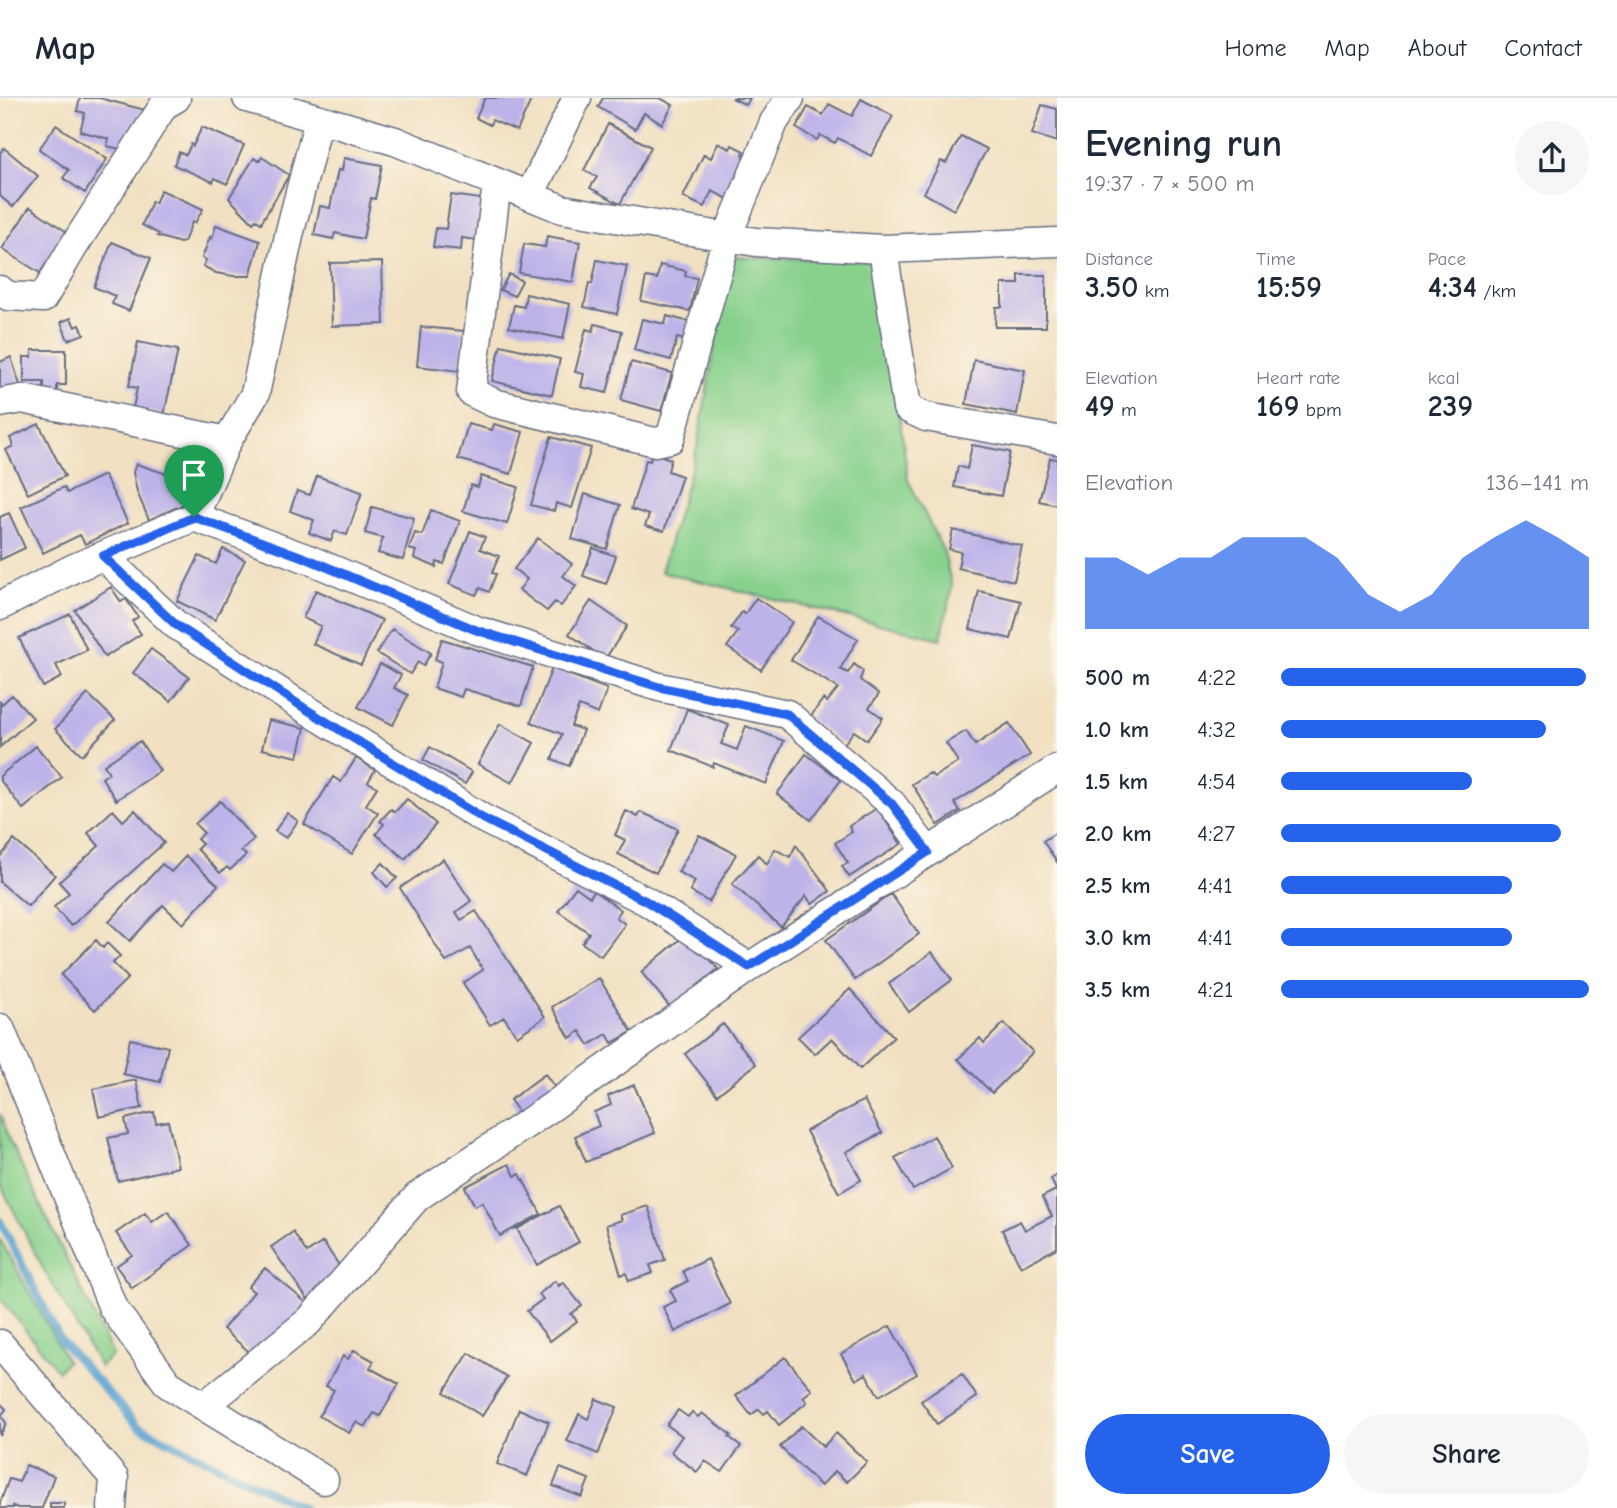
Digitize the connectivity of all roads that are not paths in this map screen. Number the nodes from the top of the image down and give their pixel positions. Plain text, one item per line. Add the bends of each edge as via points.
1 (176, 98) edge
2 (247, 98) edge
3 (577, 98) edge
4 (790, 98) edge
5 (319, 119) junction
6 (498, 183) junction
7 (530, 195) junction
8 (727, 237) junction
9 (1057, 242) edge
10 (883, 249) junction
11 (0, 290) edge
12 (0, 403) edge
13 (1057, 440) edge
14 (227, 441) junction
15 (194, 517) junction
16 (103, 556) junction
17 (0, 606) edge
18 (1057, 769) edge
19 (928, 852) junction
20 (749, 967) junction
21 (0, 1027) edge
22 (0, 1344) edge
23 (204, 1406) junction
24 (324, 1480) dead end
25 (113, 1508) edge

1 - 11 street via 164,106 44,298 8,296
2 - 5 street
3 - 7 street
4 - 8 street via 774,122
5 - 6 street via 395,141
5 - 14 street via 255,394
6 - 7 street
6 - 8 street via 471,392 494,403 656,442 670,439
7 - 8 street via 562,209
8 - 10 street
9 - 10 street
10 - 13 street via 907,408 926,417
12 - 14 street via 22,399
14 - 15 street
15 - 16 street
15 - 19 street via 476,630 659,687 787,714 892,804
16 - 17 street
16 - 20 street via 176,625 306,709 482,818 646,901
18 - 19 street
19 - 20 street
20 - 23 street via 417,1197 309,1321
21 - 23 street via 113,1308 168,1384
22 - 25 street via 114,1478
23 - 24 street

